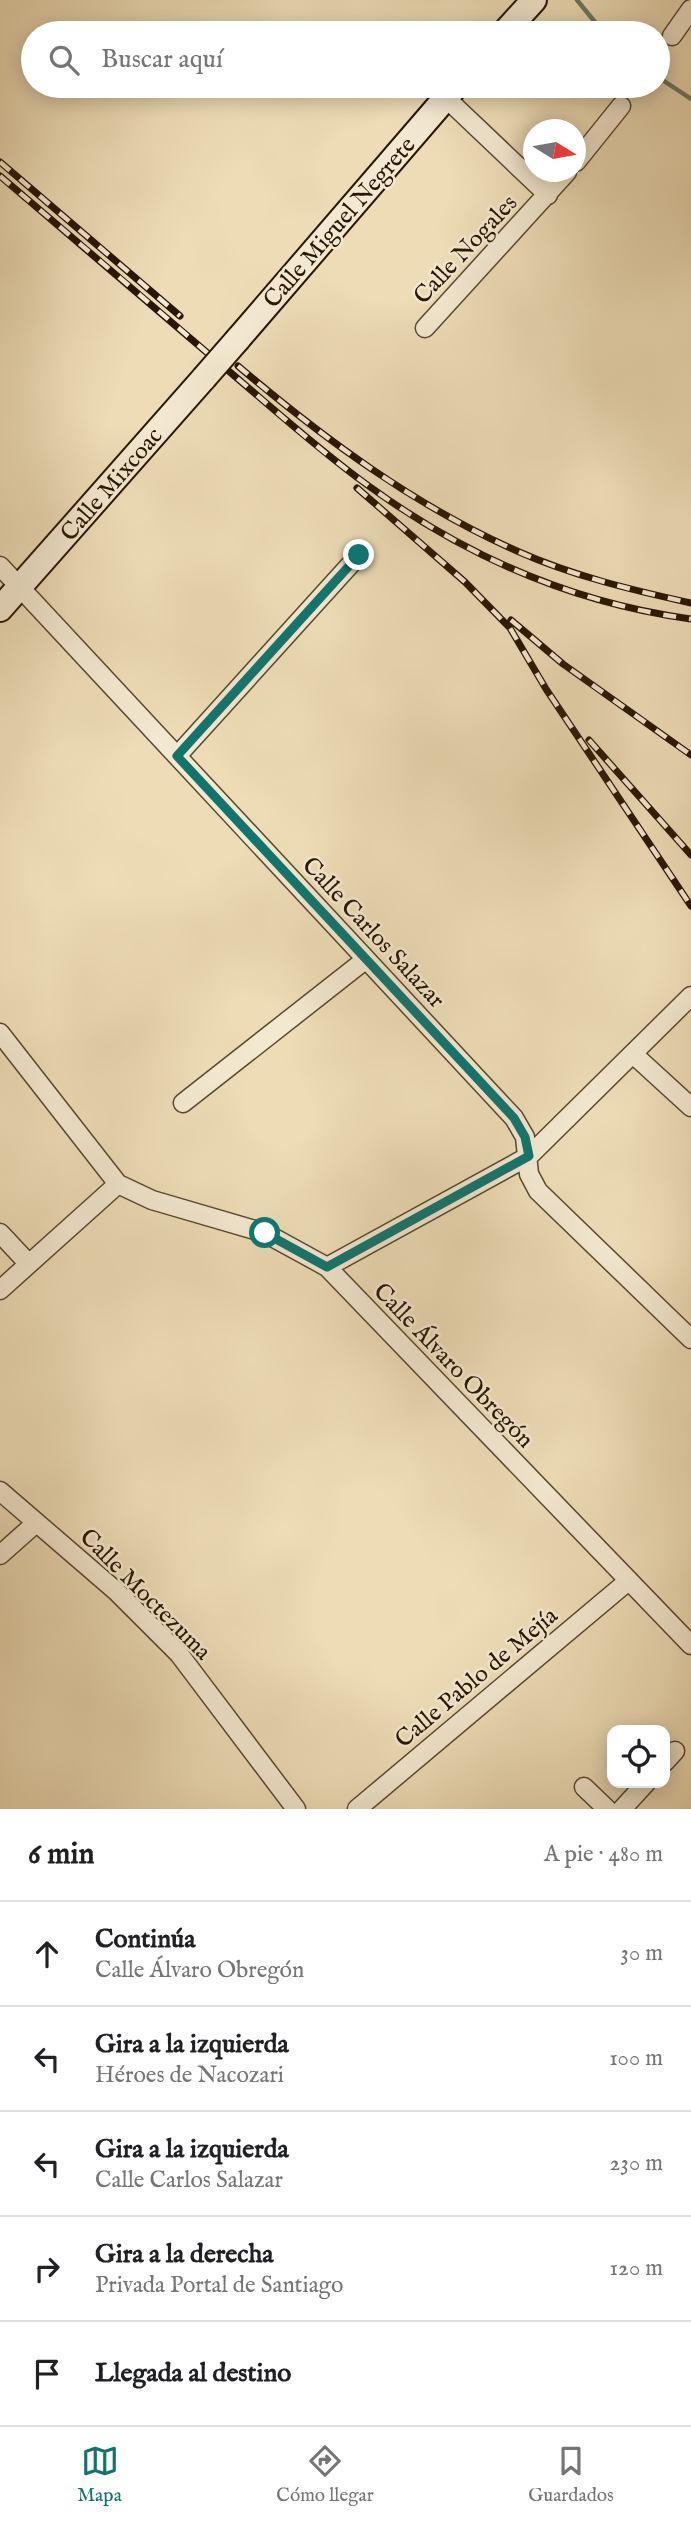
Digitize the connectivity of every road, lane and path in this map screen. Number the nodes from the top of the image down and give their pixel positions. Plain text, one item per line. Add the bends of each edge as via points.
1 (534, 0) edge
2 (691, 9) edge
3 (515, 21) edge
4 (671, 36) dead end
5 (446, 98) edge
6 (457, 98) edge
7 (621, 106) dead end
8 (586, 150) edge
9 (559, 182) edge
10 (548, 195) junction
11 (425, 328) dead end
12 (221, 359) joint
13 (359, 555) dead end
14 (0, 565) edge
15 (21, 586) junction
16 (0, 609) edge
17 (177, 756) junction
18 (365, 960) junction
19 (691, 996) edge
20 (0, 1033) edge
21 (633, 1054) junction
22 (183, 1103) dead end
23 (691, 1107) edge
24 (529, 1156) junction
25 (118, 1184) junction
26 (0, 1233) edge
27 (28, 1263) junction
28 (327, 1267) junction
29 (0, 1290) edge
30 (691, 1339) edge
31 (0, 1491) edge
32 (36, 1522) junction
33 (0, 1555) edge
34 (627, 1582) junction
35 (691, 1645) edge
36 (584, 1787) dead end
37 (641, 1788) edge
38 (296, 1809) edge
39 (357, 1809) edge
40 (607, 1809) edge
41 (622, 1809) edge

1 - 3 street
2 - 4 street
5 - 12 street, Calle Miguel Negrete, bridge
6 - 10 street
7 - 8 street
9 - 10 street, Calle Nogales
10 - 11 street, Calle Nogales
12 - 15 street, Calle Mixcoac, bridge
13 - 17 street
14 - 15 street, Calle Carlos Salazar
15 - 16 street, Calle Mixcoac
15 - 17 street, Calle Carlos Salazar
17 - 18 street, Calle Carlos Salazar
18 - 22 street
18 - 24 street, Calle Carlos Salazar via 514,1118
19 - 21 street
20 - 25 street, Calle Álvaro Obregón
21 - 23 street
21 - 24 street
24 - 28 street
24 - 30 street, Calle Carlos Salazar via 529,1174 538,1191
25 - 27 street
25 - 28 street, Calle Álvaro Obregón via 164,1204 265,1233
26 - 27 street
27 - 29 street
28 - 34 street, Calle Álvaro Obregón
31 - 32 street, Calle Moctezuma
32 - 33 street
32 - 38 street, Calle Moctezuma via 116,1591 178,1654
34 - 35 street, Calle Álvaro Obregón
34 - 39 street, Calle Pablo de Mejía
36 - 40 street
37 - 41 street

